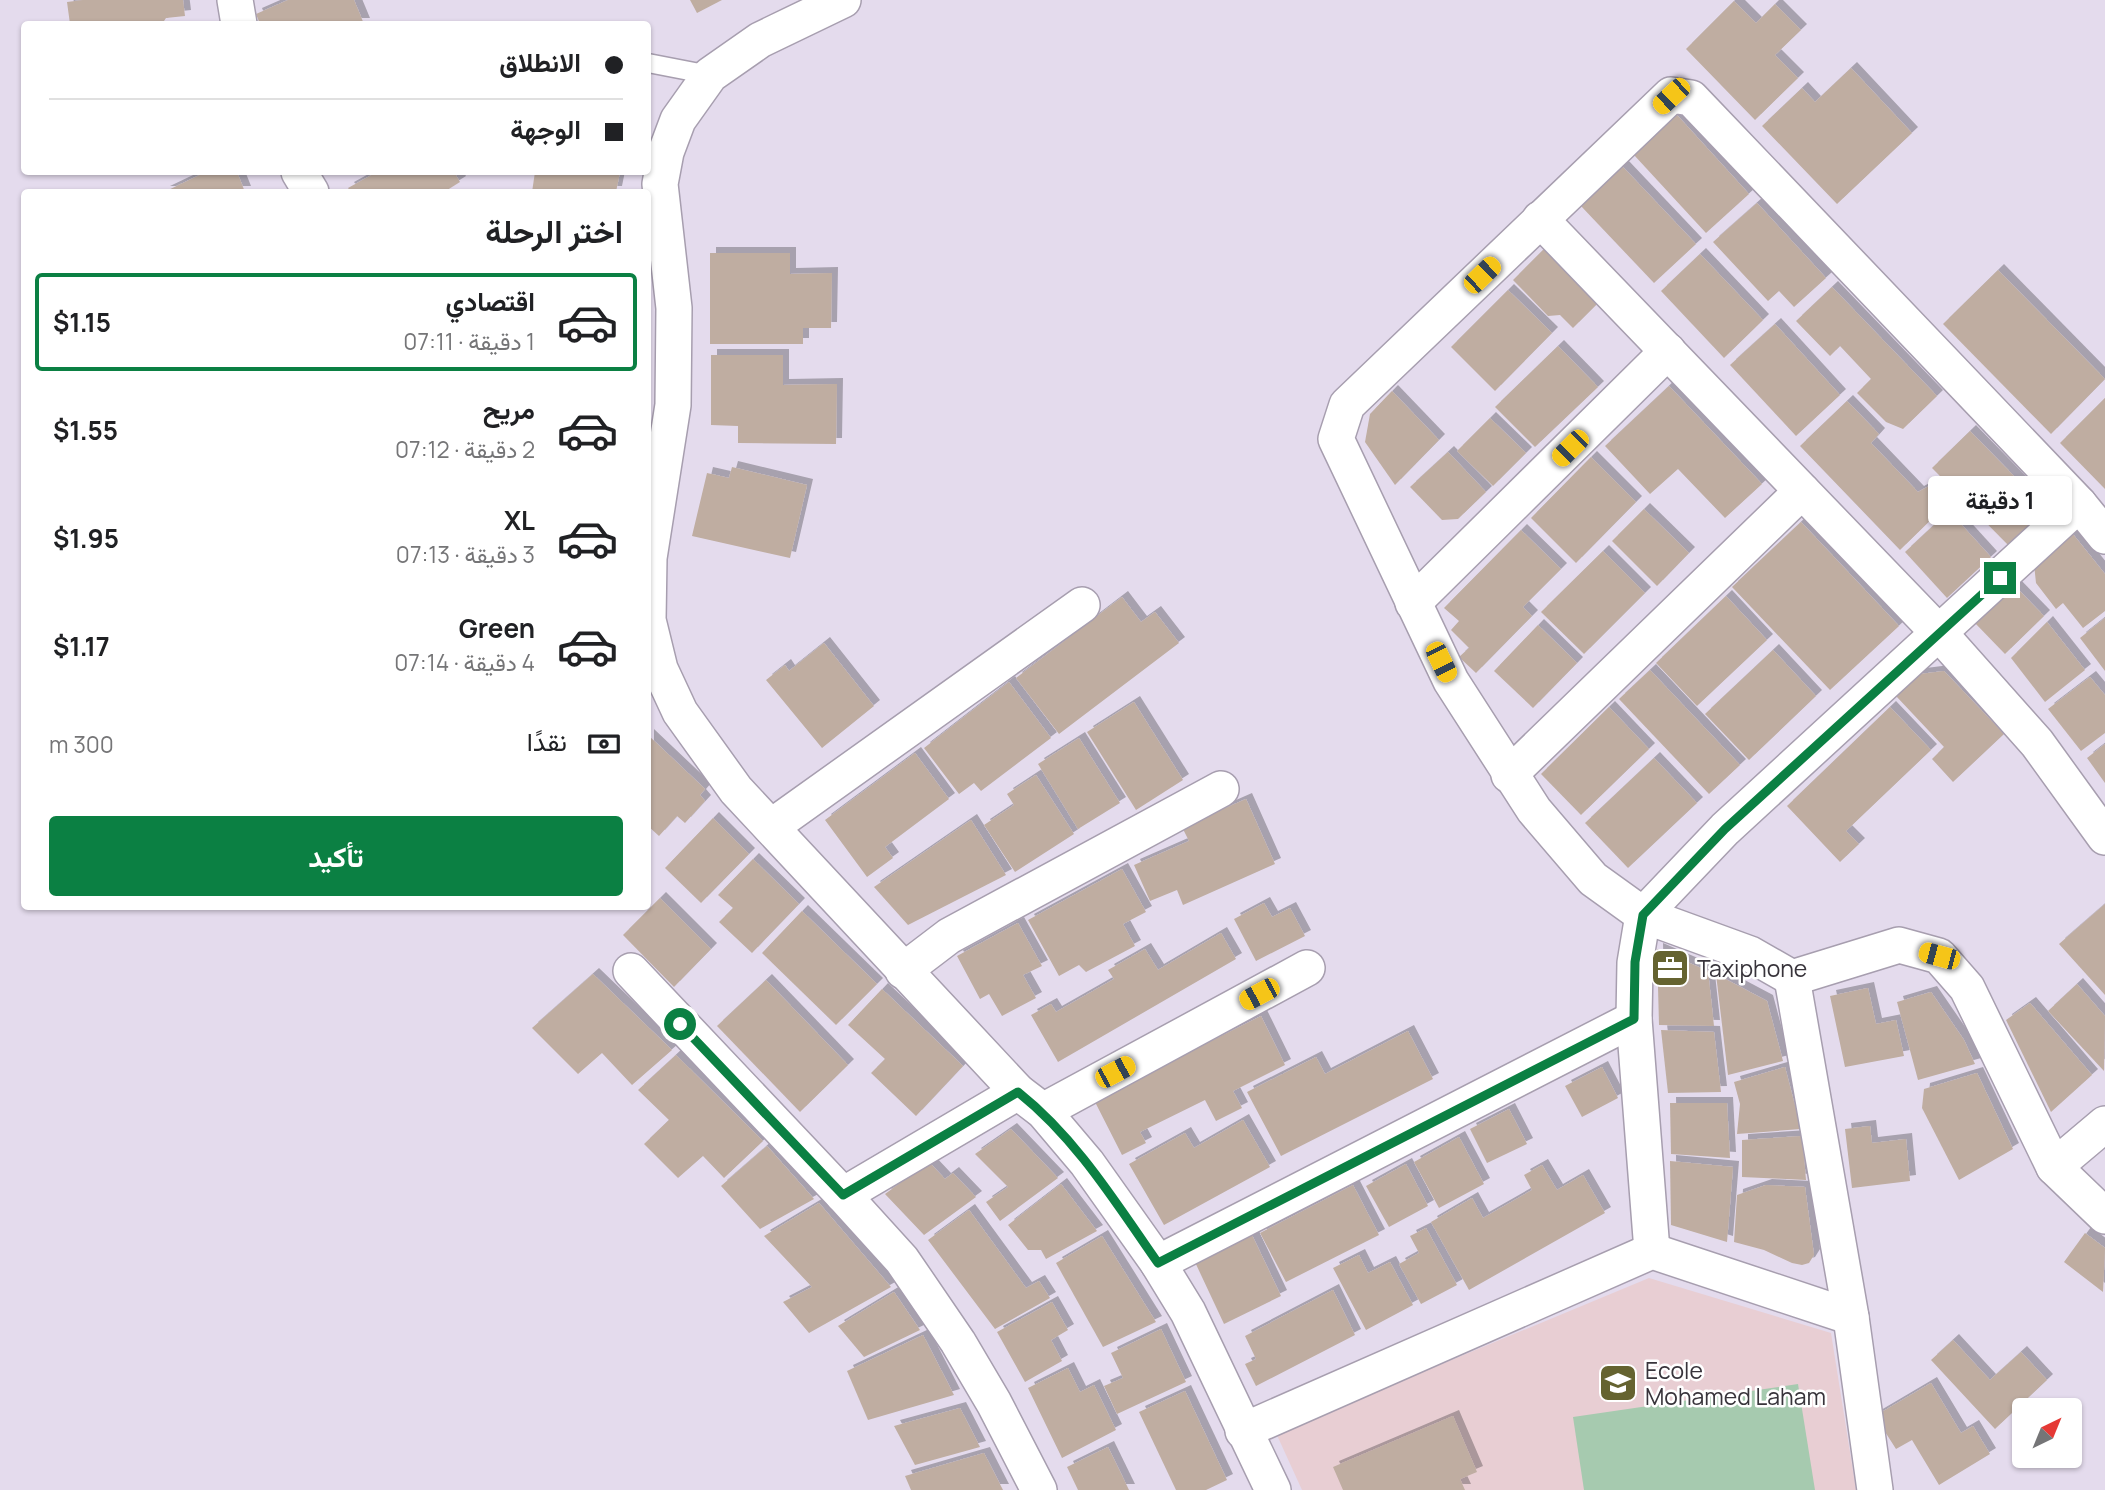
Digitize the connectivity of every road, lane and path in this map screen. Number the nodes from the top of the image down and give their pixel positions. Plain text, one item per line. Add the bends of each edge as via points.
1 (235, 0) edge
2 (843, 0) edge
3 (238, 21) edge
4 (651, 63) edge
5 (710, 75) junction
6 (1540, 219) junction
7 (1668, 351) junction
8 (1802, 491) junction
9 (2079, 504) junction
10 (2105, 537) edge
11 (651, 545) edge
12 (1413, 603) junction
13 (1082, 605) dead end
14 (1940, 634) junction
15 (651, 643) edge
16 (654, 666) edge
17 (1509, 775) junction
18 (1221, 789) dead end
19 (771, 827) junction
20 (2105, 837) edge
21 (1643, 915) junction
22 (1307, 968) dead end
23 (631, 971) dead end
24 (903, 971) junction
25 (1792, 978) junction
26 (1634, 1019) junction
27 (1030, 1102) junction
28 (2105, 1124) edge
29 (2054, 1167) junction
30 (843, 1195) junction
31 (2105, 1216) edge
32 (1652, 1251) junction
33 (1158, 1263) junction
34 (1851, 1317) junction
35 (1243, 1431) junction
36 (1040, 1490) edge
37 (1273, 1490) edge
38 (1875, 1490) edge

1 - 3 street
2 - 5 street via 760,40
4 - 5 lane
5 - 11 street via 678,120 660,184 674,308 673,405
6 - 7 street
6 - 9 street via 1671,96 1691,97
6 - 12 street via 1347,405 1336,439
7 - 8 street
7 - 12 street
8 - 14 street
8 - 17 street
9 - 10 street
9 - 14 street
12 - 17 street via 1451,681
13 - 19 street
14 - 20 street via 2037,743
14 - 21 street via 1725,829
15 - 16 street
16 - 19 street via 680,712 736,790
17 - 21 street via 1593,879
18 - 24 street via 949,936
19 - 24 street
21 - 25 street via 1750,954
21 - 26 street via 1635,962
22 - 27 street
23 - 30 street
24 - 27 street
25 - 29 street via 1899,945 1939,956 1967,988
25 - 34 street
26 - 32 street
26 - 33 street
27 - 30 street
27 - 33 street via 1087,1163
28 - 29 street
29 - 31 street
30 - 36 street via 901,1260 958,1342
32 - 34 street
32 - 35 street
33 - 35 street via 1188,1312
34 - 38 street
35 - 37 street

